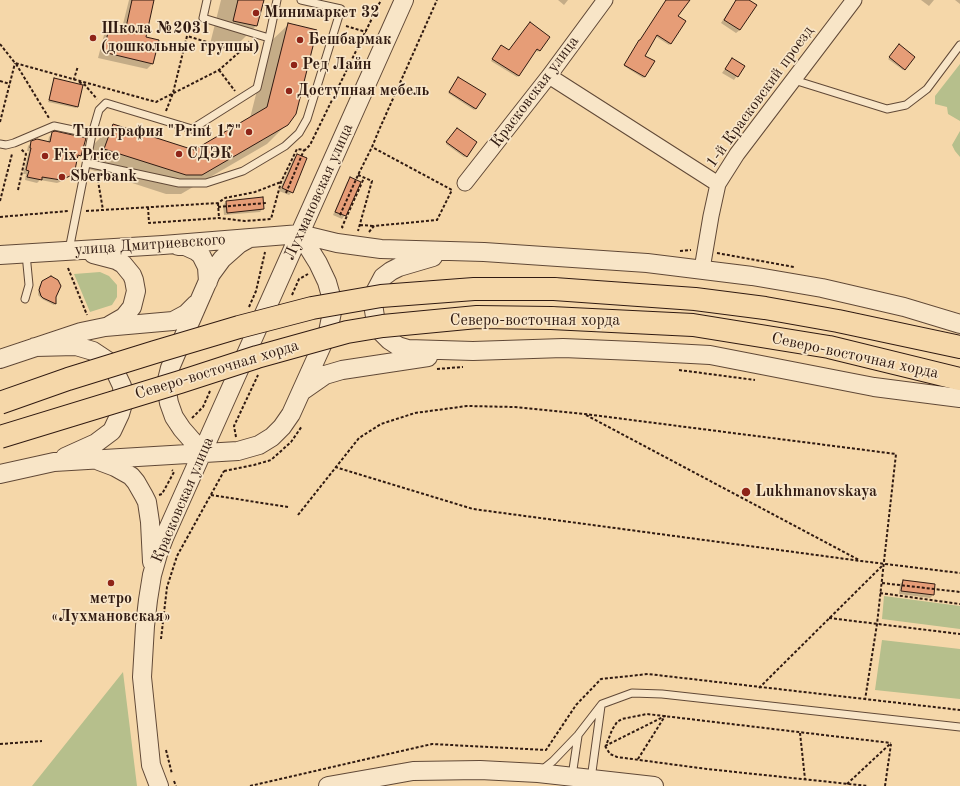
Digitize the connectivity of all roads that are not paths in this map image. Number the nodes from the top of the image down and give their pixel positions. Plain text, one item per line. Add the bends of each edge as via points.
1 (207, 0) edge
2 (278, 0) edge
3 (301, 0) edge
4 (404, 0) edge
5 (605, 0) edge
6 (854, 0) edge
7 (269, 38) junction
8 (960, 45) edge
9 (548, 76) junction
10 (794, 80) junction
11 (92, 134) junction
12 (0, 144) edge
13 (87, 163) junction
14 (465, 183) dead end
15 (718, 184) junction
16 (300, 234) junction
17 (248, 238) junction
18 (164, 245) junction
19 (74, 250) junction
20 (458, 251) junction
21 (26, 254) junction
22 (0, 255) edge
23 (702, 269) junction
24 (208, 282) junction
25 (25, 299) dead end
26 (201, 299) junction
27 (960, 324) edge
28 (105, 327) junction
29 (35, 347) junction
30 (960, 347) edge
31 (0, 359) edge
32 (471, 359) junction
33 (960, 380) edge
34 (234, 384) joint
35 (302, 391) junction
36 (960, 398) edge
37 (0, 403) edge
38 (0, 437) edge
39 (203, 453) junction
40 (92, 459) junction
41 (54, 462) junction
42 (0, 474) edge
43 (152, 575) junction
44 (602, 704) junction
45 (960, 727) edge
46 (578, 736) junction
47 (538, 773) junction
48 (572, 776) junction
49 (591, 779) junction
50 (166, 782) edge
51 (328, 786) edge
52 (654, 786) edge

1 - 7 lane via 203,18
2 - 7 lane
3 - 13 lane via 341,9 307,119 300,133 285,146 243,171 206,184 179,183
4 - 16 street, Лухмановская улица
5 - 9 street, Красковская улица
6 - 10 street, 1-й Красковский проезд
7 - 11 lane via 257,88 192,129 106,103 99,110
8 - 10 lane via 927,88 906,105 887,109
9 - 14 street, Красковская улица
9 - 15 street
10 - 15 street, 1-й Красковский проезд via 737,154
11 - 12 lane via 54,126 14,143
11 - 13 lane
13 - 19 lane via 77,211
15 - 23 street, 1-й Красковский проезд
16 - 17 street, улица Дмитриевского
16 - 20 street, улица Дмитриевского via 359,247 400,251
16 - 34 street, Лухмановская улица
16 - 35 street via 327,282 332,312 328,332
17 - 18 street, улица Дмитриевского
17 - 24 street via 222,259
18 - 19 street, улица Дмитриевского
18 - 24 street via 185,246 201,255 207,267
19 - 21 street, улица Дмитриевского
19 - 28 street via 116,260 123,264 134,280 136,291 132,307 115,323
20 - 23 street via 648,263
20 - 32 street via 425,258 391,271 383,278 374,294 374,314 381,332 398,346
21 - 22 street, улица Дмитриевского
21 - 25 lane via 29,286
23 - 27 street via 822,288 904,307
24 - 26 street
26 - 28 street via 186,314 173,321
26 - 39 street via 170,368 167,392 174,417
28 - 29 street
29 - 31 street
29 - 41 street via 76,346 93,351 108,361 122,386 123,404 112,431 96,443
30 - 37 highway, Северо-восточная хорда, bridge via 838,321 696,299 554,289 474,289 381,296 312,308 155,352
32 - 35 street via 342,370 325,375
32 - 36 street via 563,348 710,355 874,387
33 - 38 highway, Северо-восточная хорда, bridge via 829,347 693,325 620,320 478,317 347,332 257,357
34 - 39 street, Красковская улица
35 - 39 street via 282,427 272,437 249,449
39 - 40 street
39 - 43 street, Красковская улица via 164,538
40 - 41 street
40 - 43 street via 123,471 136,482 144,496 150,522
41 - 42 street
43 - 50 street, Красковская улица via 142,677 151,765
44 - 45 lane via 632,693 662,694
44 - 46 lane
44 - 49 lane
46 - 47 lane
46 - 48 lane
47 - 48 street
47 - 51 street via 480,770 413,771
48 - 49 street
49 - 52 street

